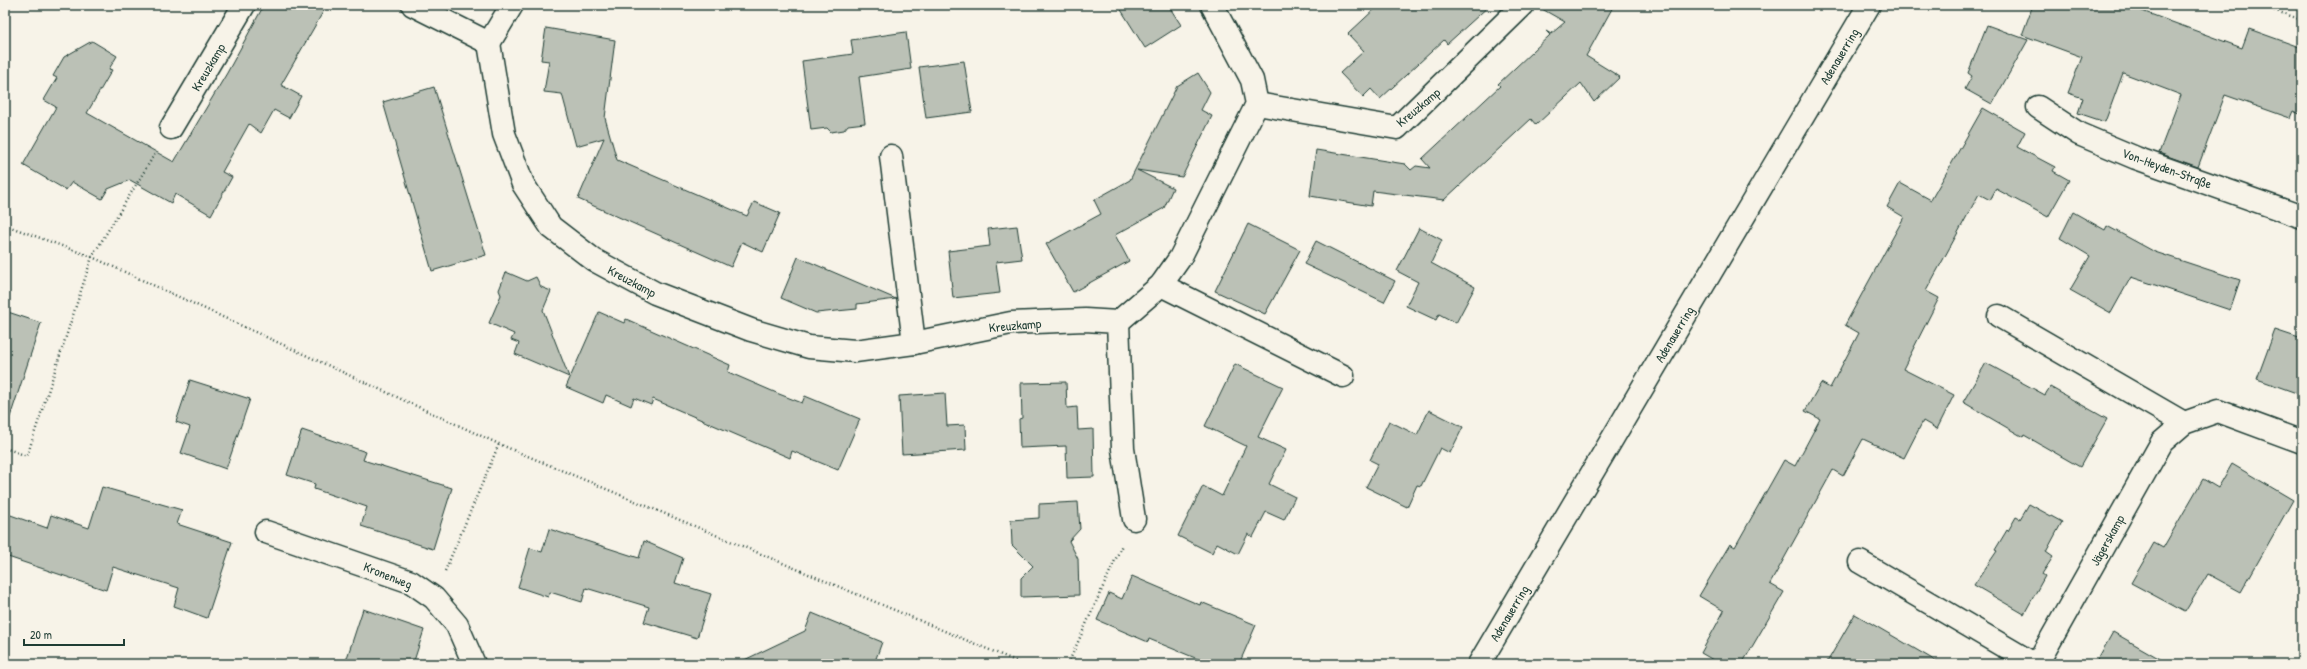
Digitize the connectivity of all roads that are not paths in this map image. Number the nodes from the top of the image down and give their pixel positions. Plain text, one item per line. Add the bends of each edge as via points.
1 (244, 5) edge
2 (413, 5) edge
3 (512, 5) edge
4 (1212, 5) edge
5 (1523, 5) edge
6 (1868, 5) edge
7 (489, 43) junction
8 (1257, 104) junction
9 (2038, 107) dead end
10 (171, 128) road end
11 (891, 156) dead end
12 (2302, 217) edge
13 (1161, 285) junction
14 (1999, 316) dead end
15 (1118, 322) junction
16 (914, 343) junction
17 (1343, 376) dead end
18 (2184, 423) junction
19 (2302, 442) edge
20 (1134, 519) road end
21 (266, 532) dead end
22 (1860, 562) dead end
23 (474, 664) edge
24 (1479, 664) edge
25 (2036, 664) edge

1 - 10 street, Kreuzkamp
2 - 7 street
3 - 7 street
4 - 8 street via 1252,80
5 - 8 street, Kreuzkamp via 1397,128
6 - 24 street, Adenauerring
7 - 16 street, Kreuzkamp via 504,134 523,184 550,227 594,260 655,293 751,330 809,347 856,351
8 - 13 street via 1180,258
9 - 12 street, Von-Heyden-Straße via 2078,134 2136,158
11 - 16 street
13 - 15 street
13 - 17 street
14 - 18 street
15 - 16 street, Kreuzkamp via 1085,320 1011,324
15 - 20 street via 1123,449
18 - 19 street, Jägerskamp via 2218,412
18 - 25 street, Jägerskamp via 2162,442
21 - 23 street, Kronenweg via 404,580 434,598 457,624
22 - 25 street, Jägerskamp

